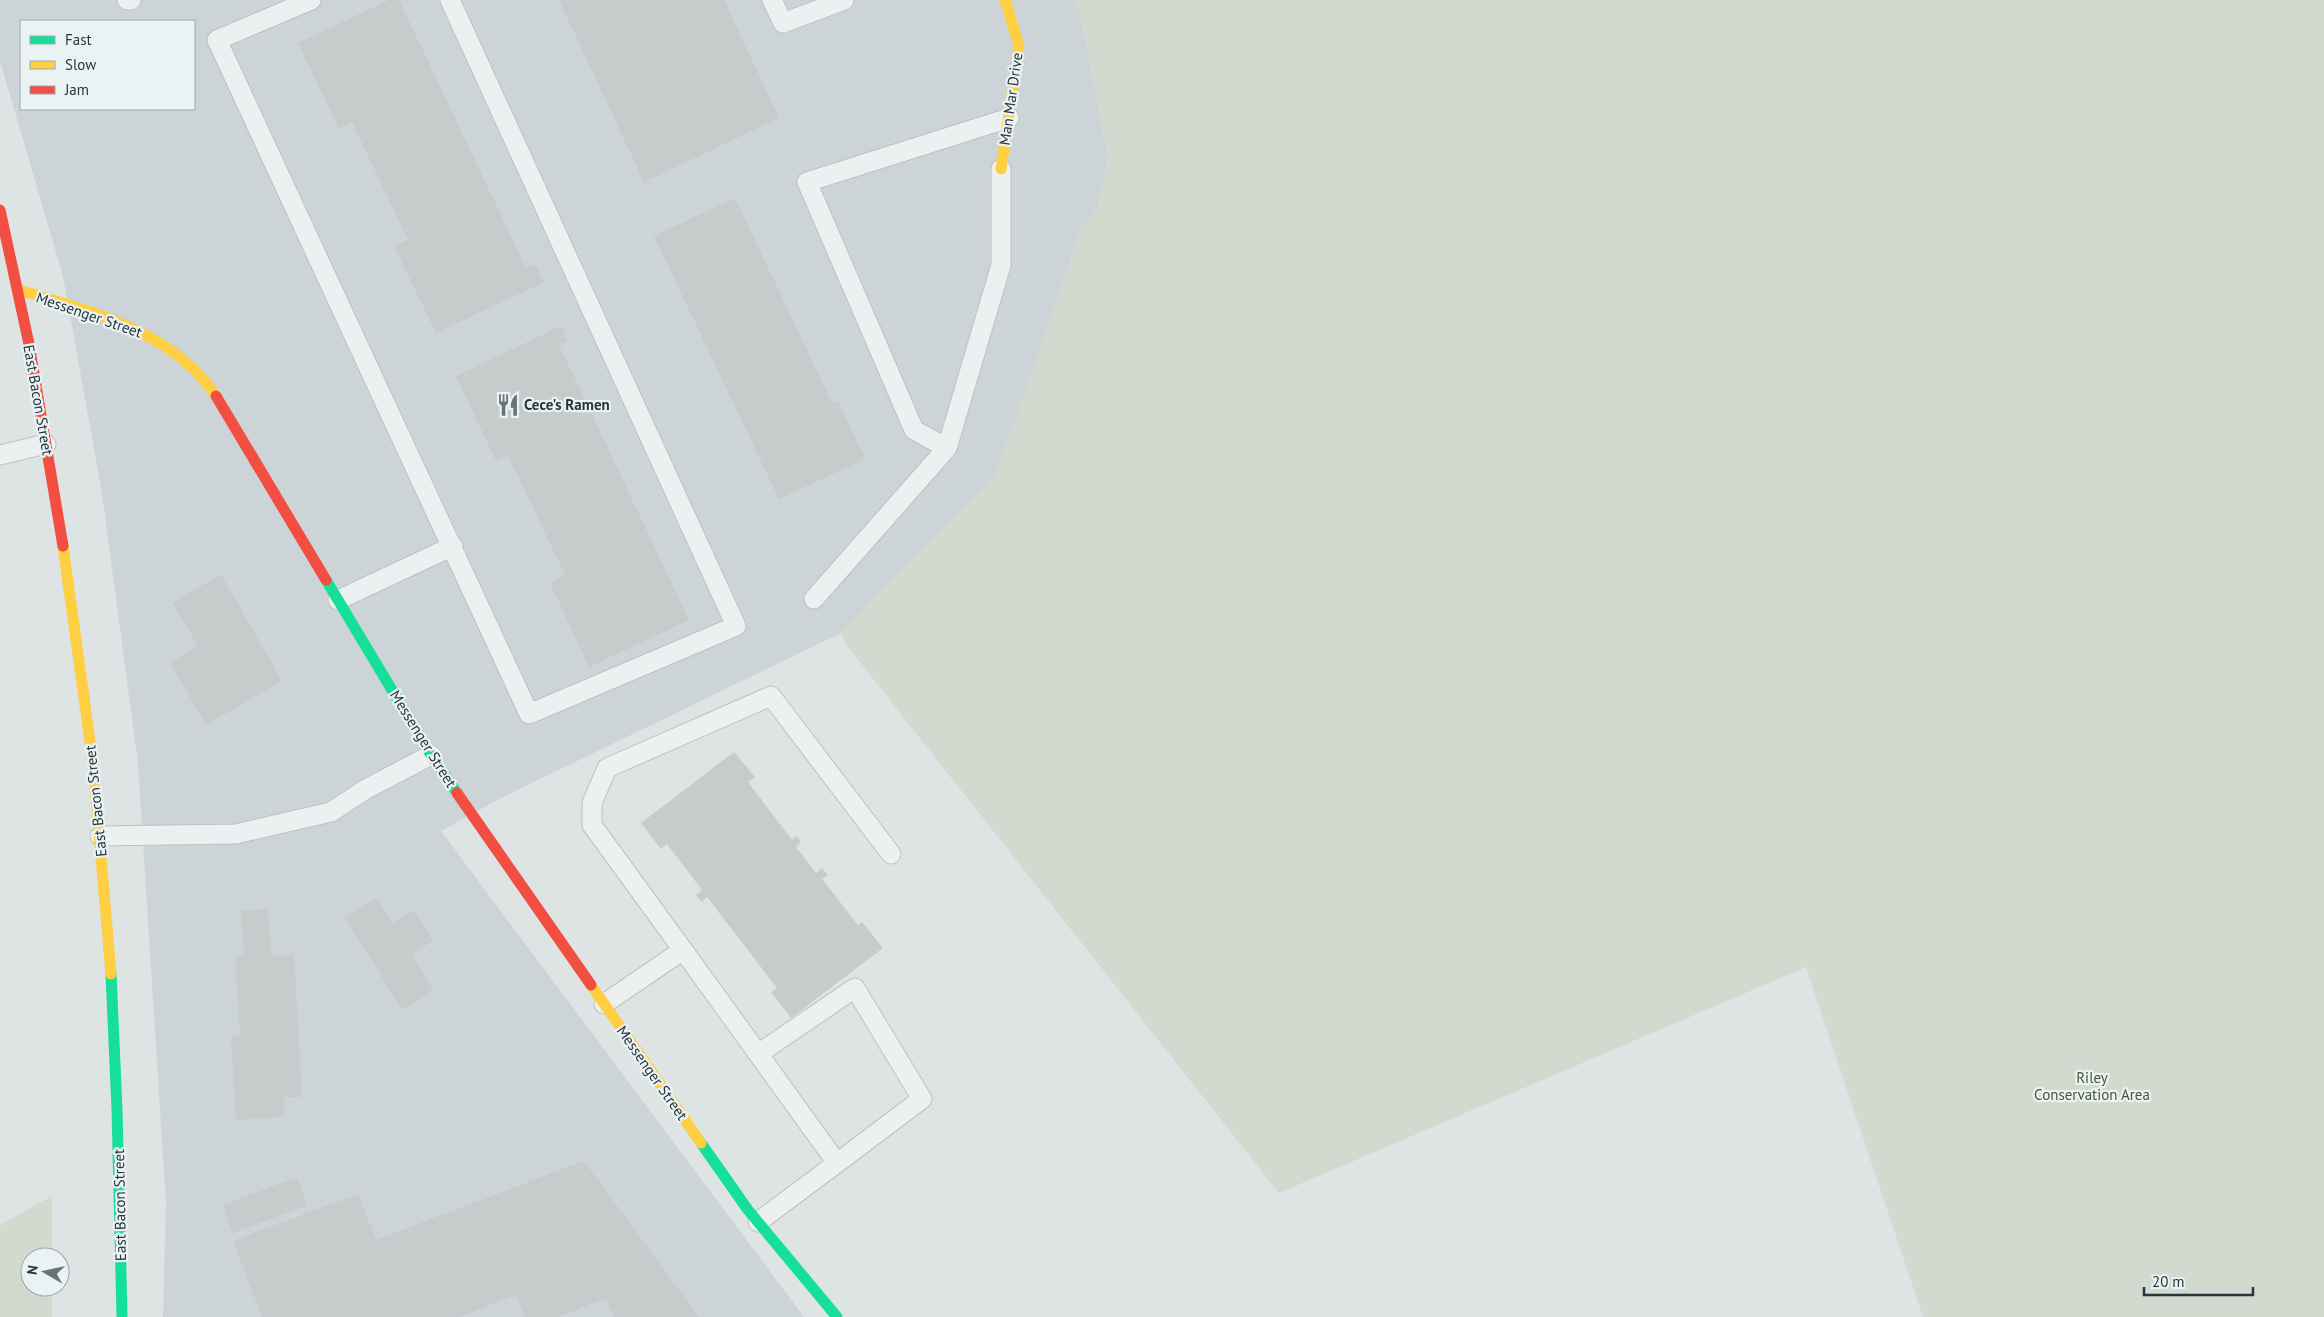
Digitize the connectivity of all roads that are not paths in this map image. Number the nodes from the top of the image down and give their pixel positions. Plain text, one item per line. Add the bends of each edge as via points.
1 (311, 0) edge
2 (450, 0) edge
3 (772, 0) edge
4 (844, 0) edge
5 (1005, 0) edge
6 (1009, 118) junction
7 (1001, 170) joint
8 (0, 210) edge
9 (20, 290) junction
10 (46, 444) junction
11 (947, 448) junction
12 (0, 455) edge
13 (453, 546) junction
14 (814, 599) dead end
15 (338, 600) junction
16 (431, 755) junction
17 (100, 836) junction
18 (891, 854) dead end
19 (683, 950) junction
20 (604, 1004) junction
21 (758, 1054) junction
22 (837, 1163) junction
23 (758, 1222) junction
24 (122, 1317) edge
25 (837, 1317) edge

1 - 13 lane via 217,40
2 - 13 lane via 736,626 529,714
3 - 4 lane via 783,23
5 - 6 main road, Man Mar Drive via 1019,46
6 - 7 main road, Man Mar Drive
6 - 11 lane via 807,182 914,430
7 - 11 lane via 1001,265
8 - 9 main road, Messenger Street
9 - 10 main road, East Bacon Street
9 - 15 main road, Messenger Street via 147,334 179,355 199,374 229,416
10 - 12 lane
10 - 17 main road, East Bacon Street via 93,761
11 - 14 lane
13 - 15 lane
15 - 16 main road, Messenger Street
16 - 17 lane via 366,789 331,812 236,834
16 - 20 main road, Messenger Street
17 - 24 main road, East Bacon Street via 113,1006
18 - 19 lane via 771,696 607,768 592,803 592,825
19 - 20 lane
19 - 21 lane
20 - 23 main road, Messenger Street
21 - 22 lane
21 - 22 lane via 855,988 922,1099
22 - 23 lane
23 - 25 main road, Messenger Street

